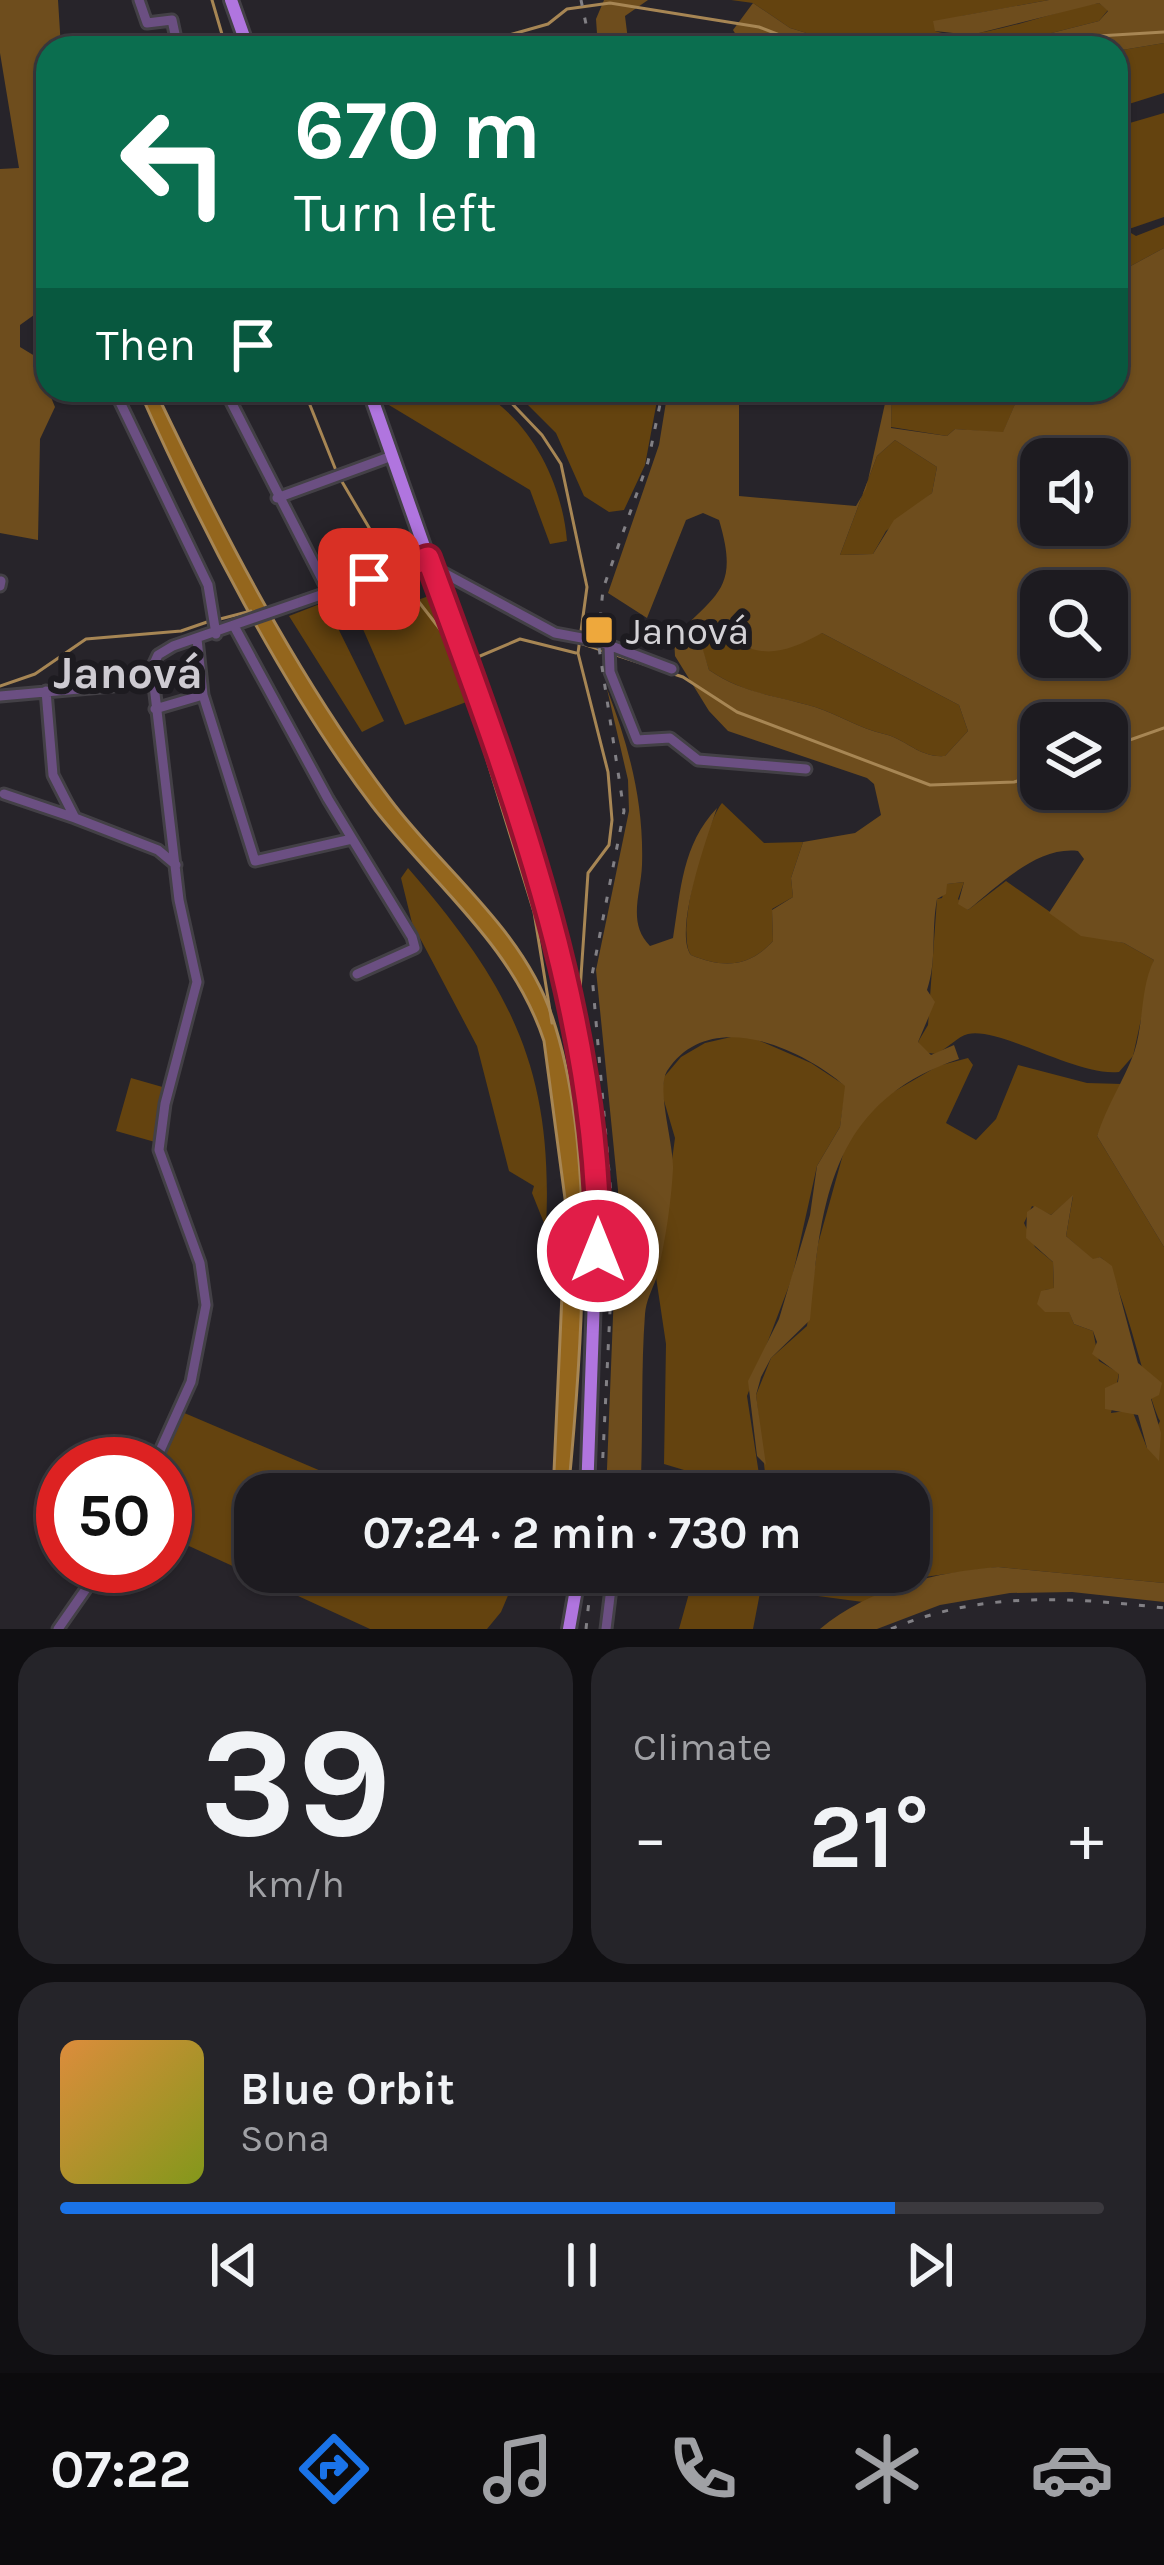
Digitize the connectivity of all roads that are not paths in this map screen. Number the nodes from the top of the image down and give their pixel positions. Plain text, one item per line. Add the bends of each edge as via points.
1 (140, 0) edge
2 (231, 0) edge
3 (175, 36) edge
4 (244, 36) edge
5 (120, 402) edge
6 (231, 402) edge
7 (373, 402) edge
8 (392, 456) junction
9 (277, 498) junction
10 (429, 562) junction
11 (326, 594) junction
12 (213, 625) junction
13 (237, 625) junction
14 (197, 639) junction
15 (609, 645) junction
16 (152, 668) junction
17 (672, 669) dead end
18 (46, 692) junction
19 (202, 695) junction
20 (0, 696) edge
21 (154, 710) junction
22 (806, 769) dead end
23 (4, 794) dead end
24 (75, 818) junction
25 (352, 839) junction
26 (176, 865) junction
27 (357, 974) dead end
28 (166, 1437) edge
29 (588, 1473) edge
30 (83, 1593) edge
31 (575, 1593) edge
32 (610, 1593) edge
33 (58, 1629) edge
34 (569, 1629) edge
35 (606, 1629) edge

1 - 3 street via 148,23 172,20
2 - 4 main road
5 - 12 street via 208,585
6 - 9 street
7 - 8 main road
8 - 9 street
8 - 10 main road
9 - 11 street
10 - 11 street
10 - 15 street via 578,638
10 - 29 main road via 545,885 573,1036 598,1202
11 - 13 street
12 - 13 street
12 - 14 street
13 - 25 street
14 - 16 street via 162,652
14 - 19 street
15 - 17 street
15 - 22 street via 610,672 637,740 670,738 698,760
16 - 18 street via 117,685
16 - 21 street
18 - 20 street
18 - 24 street via 53,775
19 - 21 street
19 - 25 street via 256,861
21 - 26 street
23 - 24 street
24 - 26 street via 158,850
25 - 27 street via 415,948
26 - 28 street via 197,982 159,1150 200,1263 206,1317 191,1382
30 - 33 street
31 - 34 main road
32 - 35 street

